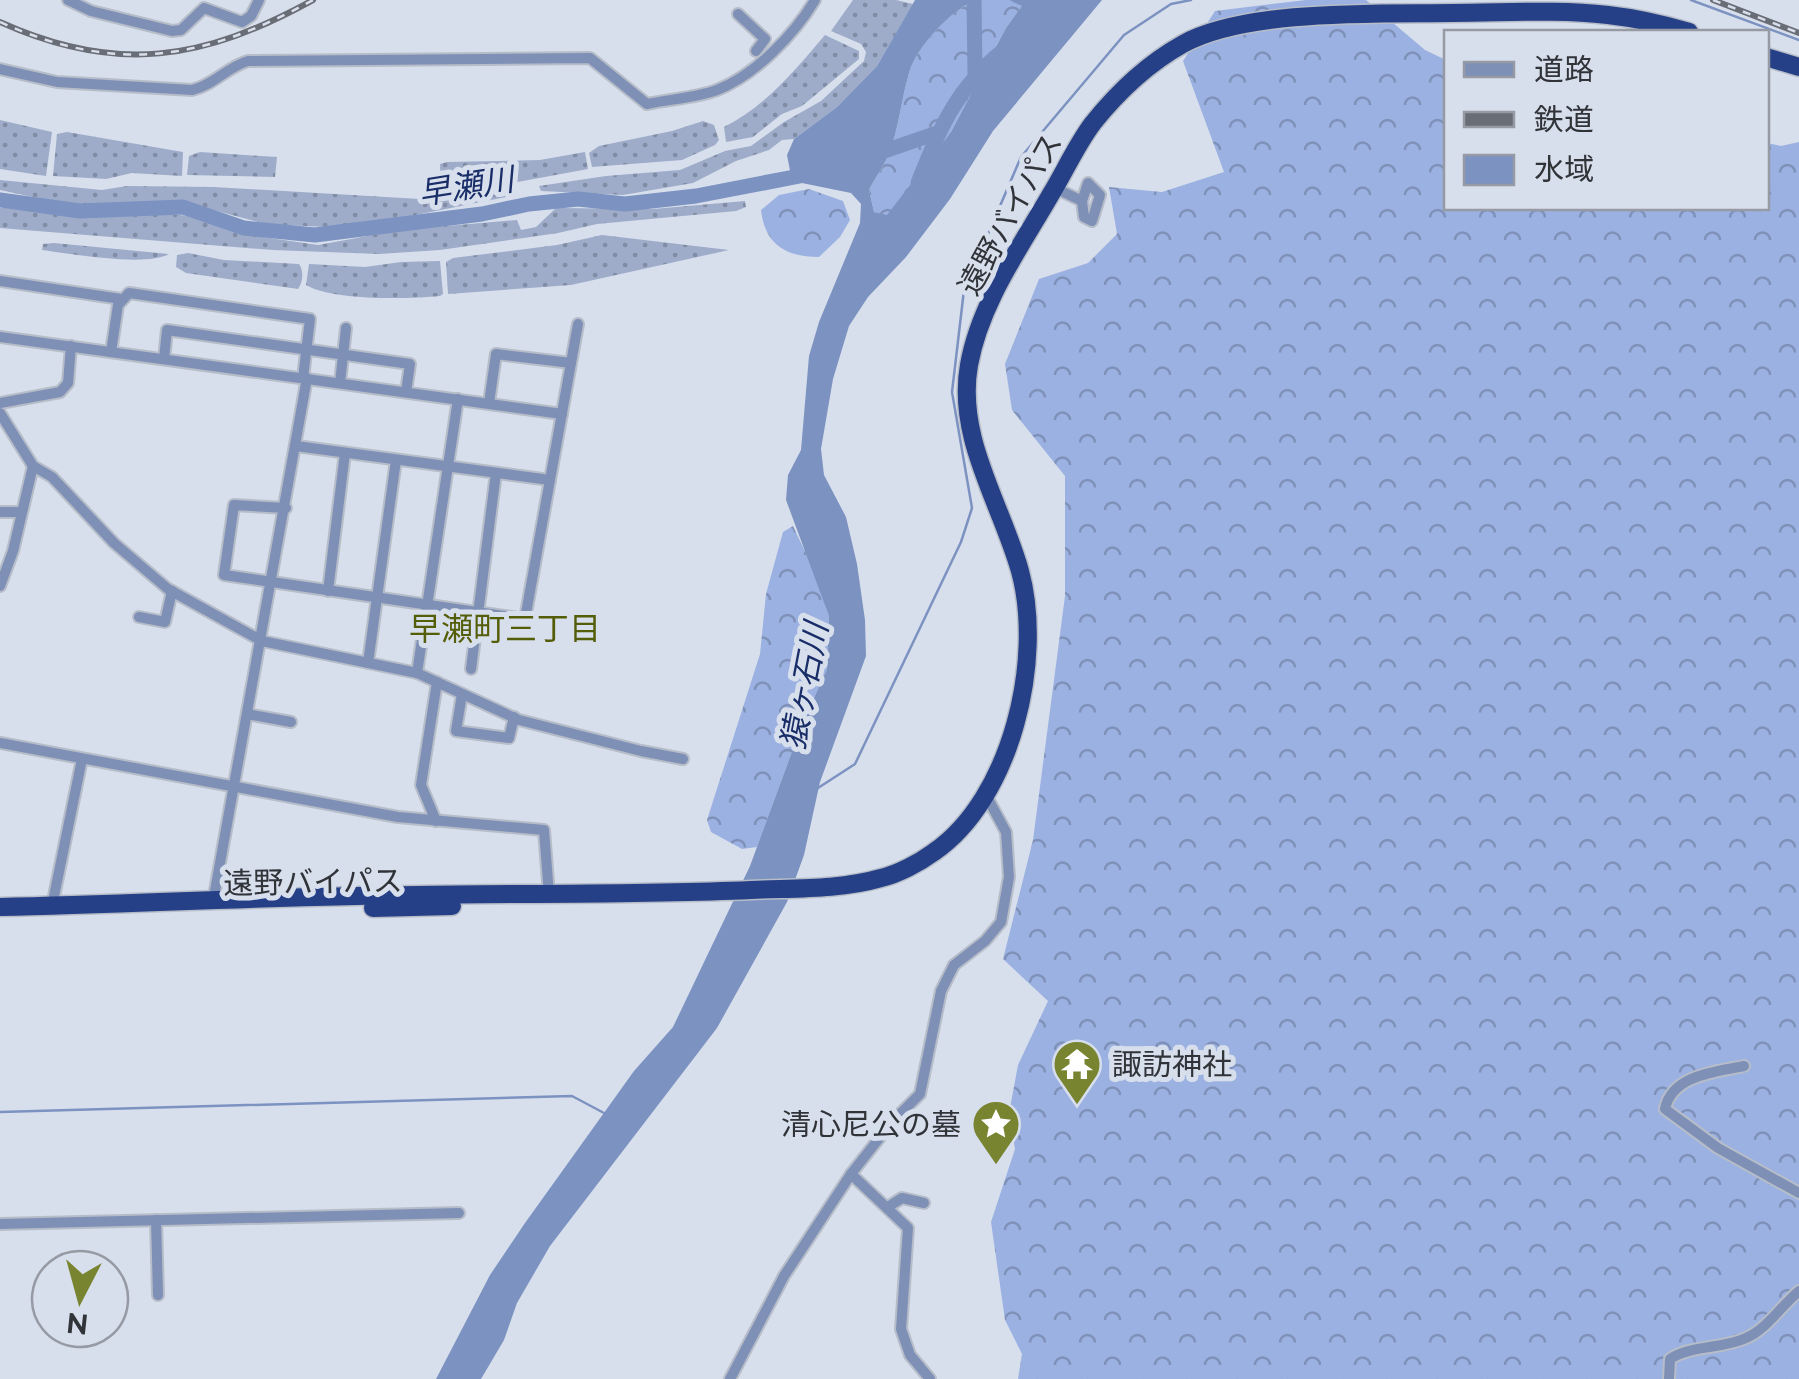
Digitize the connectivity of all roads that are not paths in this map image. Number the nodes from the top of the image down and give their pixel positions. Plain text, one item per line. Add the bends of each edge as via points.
1 (68, 0) edge
2 (259, 0) edge
3 (815, 0) edge
4 (738, 14) dead end
5 (1681, 30) edge
6 (756, 50) dead end
7 (1769, 58) edge
8 (1799, 67) edge
9 (0, 70) edge
10 (1055, 188) junction
11 (1082, 202) dead end
12 (0, 281) edge
13 (121, 299) junction
14 (578, 324) dead end
15 (346, 328) dead end
16 (0, 337) edge
17 (72, 346) junction
18 (306, 349) junction
19 (111, 352) junction
20 (343, 354) junction
21 (164, 358) junction
22 (571, 363) junction
23 (305, 378) junction
24 (340, 383) junction
25 (406, 392) junction
26 (458, 399) junction
27 (0, 402) edge
28 (489, 403) junction
29 (0, 413) edge
30 (562, 414) junction
31 (296, 446) junction
32 (345, 453) junction
33 (396, 460) junction
34 (33, 466) junction
35 (448, 467) junction
36 (496, 473) junction
37 (550, 480) junction
38 (286, 508) junction
39 (0, 512) edge
40 (20, 512) junction
41 (272, 583) junction
42 (0, 586) edge
43 (172, 591) junction
44 (328, 591) junction
45 (377, 598) junction
46 (427, 605) junction
47 (478, 612) junction
48 (140, 618) dead end
49 (262, 640) junction
50 (368, 663) junction
51 (472, 668) dead end
52 (417, 674) junction
53 (437, 682) junction
54 (462, 694) junction
55 (247, 714) junction
56 (514, 717) junction
57 (291, 722) dead end
58 (0, 743) edge
59 (82, 759) junction
60 (682, 759) dead end
61 (232, 788) junction
62 (987, 797) junction
63 (436, 821) junction
64 (549, 895) junction
65 (627, 895) junction
66 (213, 902) junction
67 (52, 906) junction
68 (0, 907) edge
69 (0, 918) edge
70 (1744, 1066) dead end
71 (851, 1174) junction
72 (1799, 1193) edge
73 (924, 1203) dead end
74 (888, 1207) junction
75 (459, 1213) dead end
76 (156, 1220) junction
77 (0, 1224) edge
78 (1799, 1291) edge
79 (158, 1295) dead end
80 (730, 1379) edge
81 (930, 1379) edge
82 (1670, 1379) edge

1 - 2 street via 172,32 204,8 242,22
3 - 9 street via 739,78 716,90 647,104 590,58 248,61 192,90 56,82
4 - 6 street via 765,39
5 - 10 highway, 遠野バイパス via 1572,12 1242,23 1185,42 1132,81 1092,124
7 - 8 highway
10 - 11 street
10 - 62 highway, 遠野バイパス via 1000,283 969,364 970,434 1025,592 1020,704 1008,756
12 - 13 street
13 - 18 street via 129,293 310,319
13 - 19 street
14 - 22 street
15 - 20 street
16 - 17 street
17 - 19 street
17 - 27 street via 68,383 60,392
18 - 20 street
18 - 21 street via 167,330
18 - 23 street
19 - 21 street
20 - 24 street
20 - 25 street via 410,364
21 - 23 street
22 - 28 street via 496,354
22 - 30 street
23 - 24 street
23 - 31 street
24 - 25 street
25 - 26 street
26 - 28 street
26 - 35 street
28 - 30 street
29 - 34 street
30 - 37 street
31 - 32 street
31 - 38 street
32 - 33 street
32 - 44 street
33 - 35 street
33 - 45 street
34 - 40 street
34 - 43 street via 52,476 114,543
35 - 36 street
35 - 46 street
36 - 37 street
36 - 47 street
37 - 47 street via 526,619
38 - 41 street
38 - 41 street via 234,505 224,575
39 - 40 street
40 - 42 street
41 - 44 street
41 - 49 street
43 - 48 street via 165,622
43 - 49 street
44 - 45 street
45 - 46 street
45 - 50 street
46 - 47 street
46 - 52 street
47 - 51 street
49 - 50 street
49 - 55 street
50 - 52 street
52 - 53 street
53 - 54 street
53 - 63 street via 421,785
54 - 56 street
54 - 56 street via 456,731 509,738
55 - 57 street
55 - 61 street
56 - 60 street
58 - 59 street
59 - 61 street
59 - 67 street
61 - 63 street
61 - 66 street
62 - 65 highway, 遠野バイパス via 935,852 889,877
62 - 71 street via 1006,832 1009,877 1001,922 954,965 941,991 920,1094
63 - 64 street via 544,830
64 - 65 highway, 遠野バイパス
64 - 66 highway, 遠野バイパス
65 - 69 highway, 遠野バイパス
66 - 67 highway, 遠野バイパス
67 - 68 highway, 遠野バイパス
70 - 72 street via 1681,1084 1666,1109 1718,1148
71 - 74 street
71 - 80 street via 784,1276
73 - 74 street via 902,1198
74 - 81 street via 908,1228 900,1329 910,1356
75 - 76 street
76 - 77 street
76 - 79 street
78 - 82 street via 1754,1334 1678,1354 1670,1360

